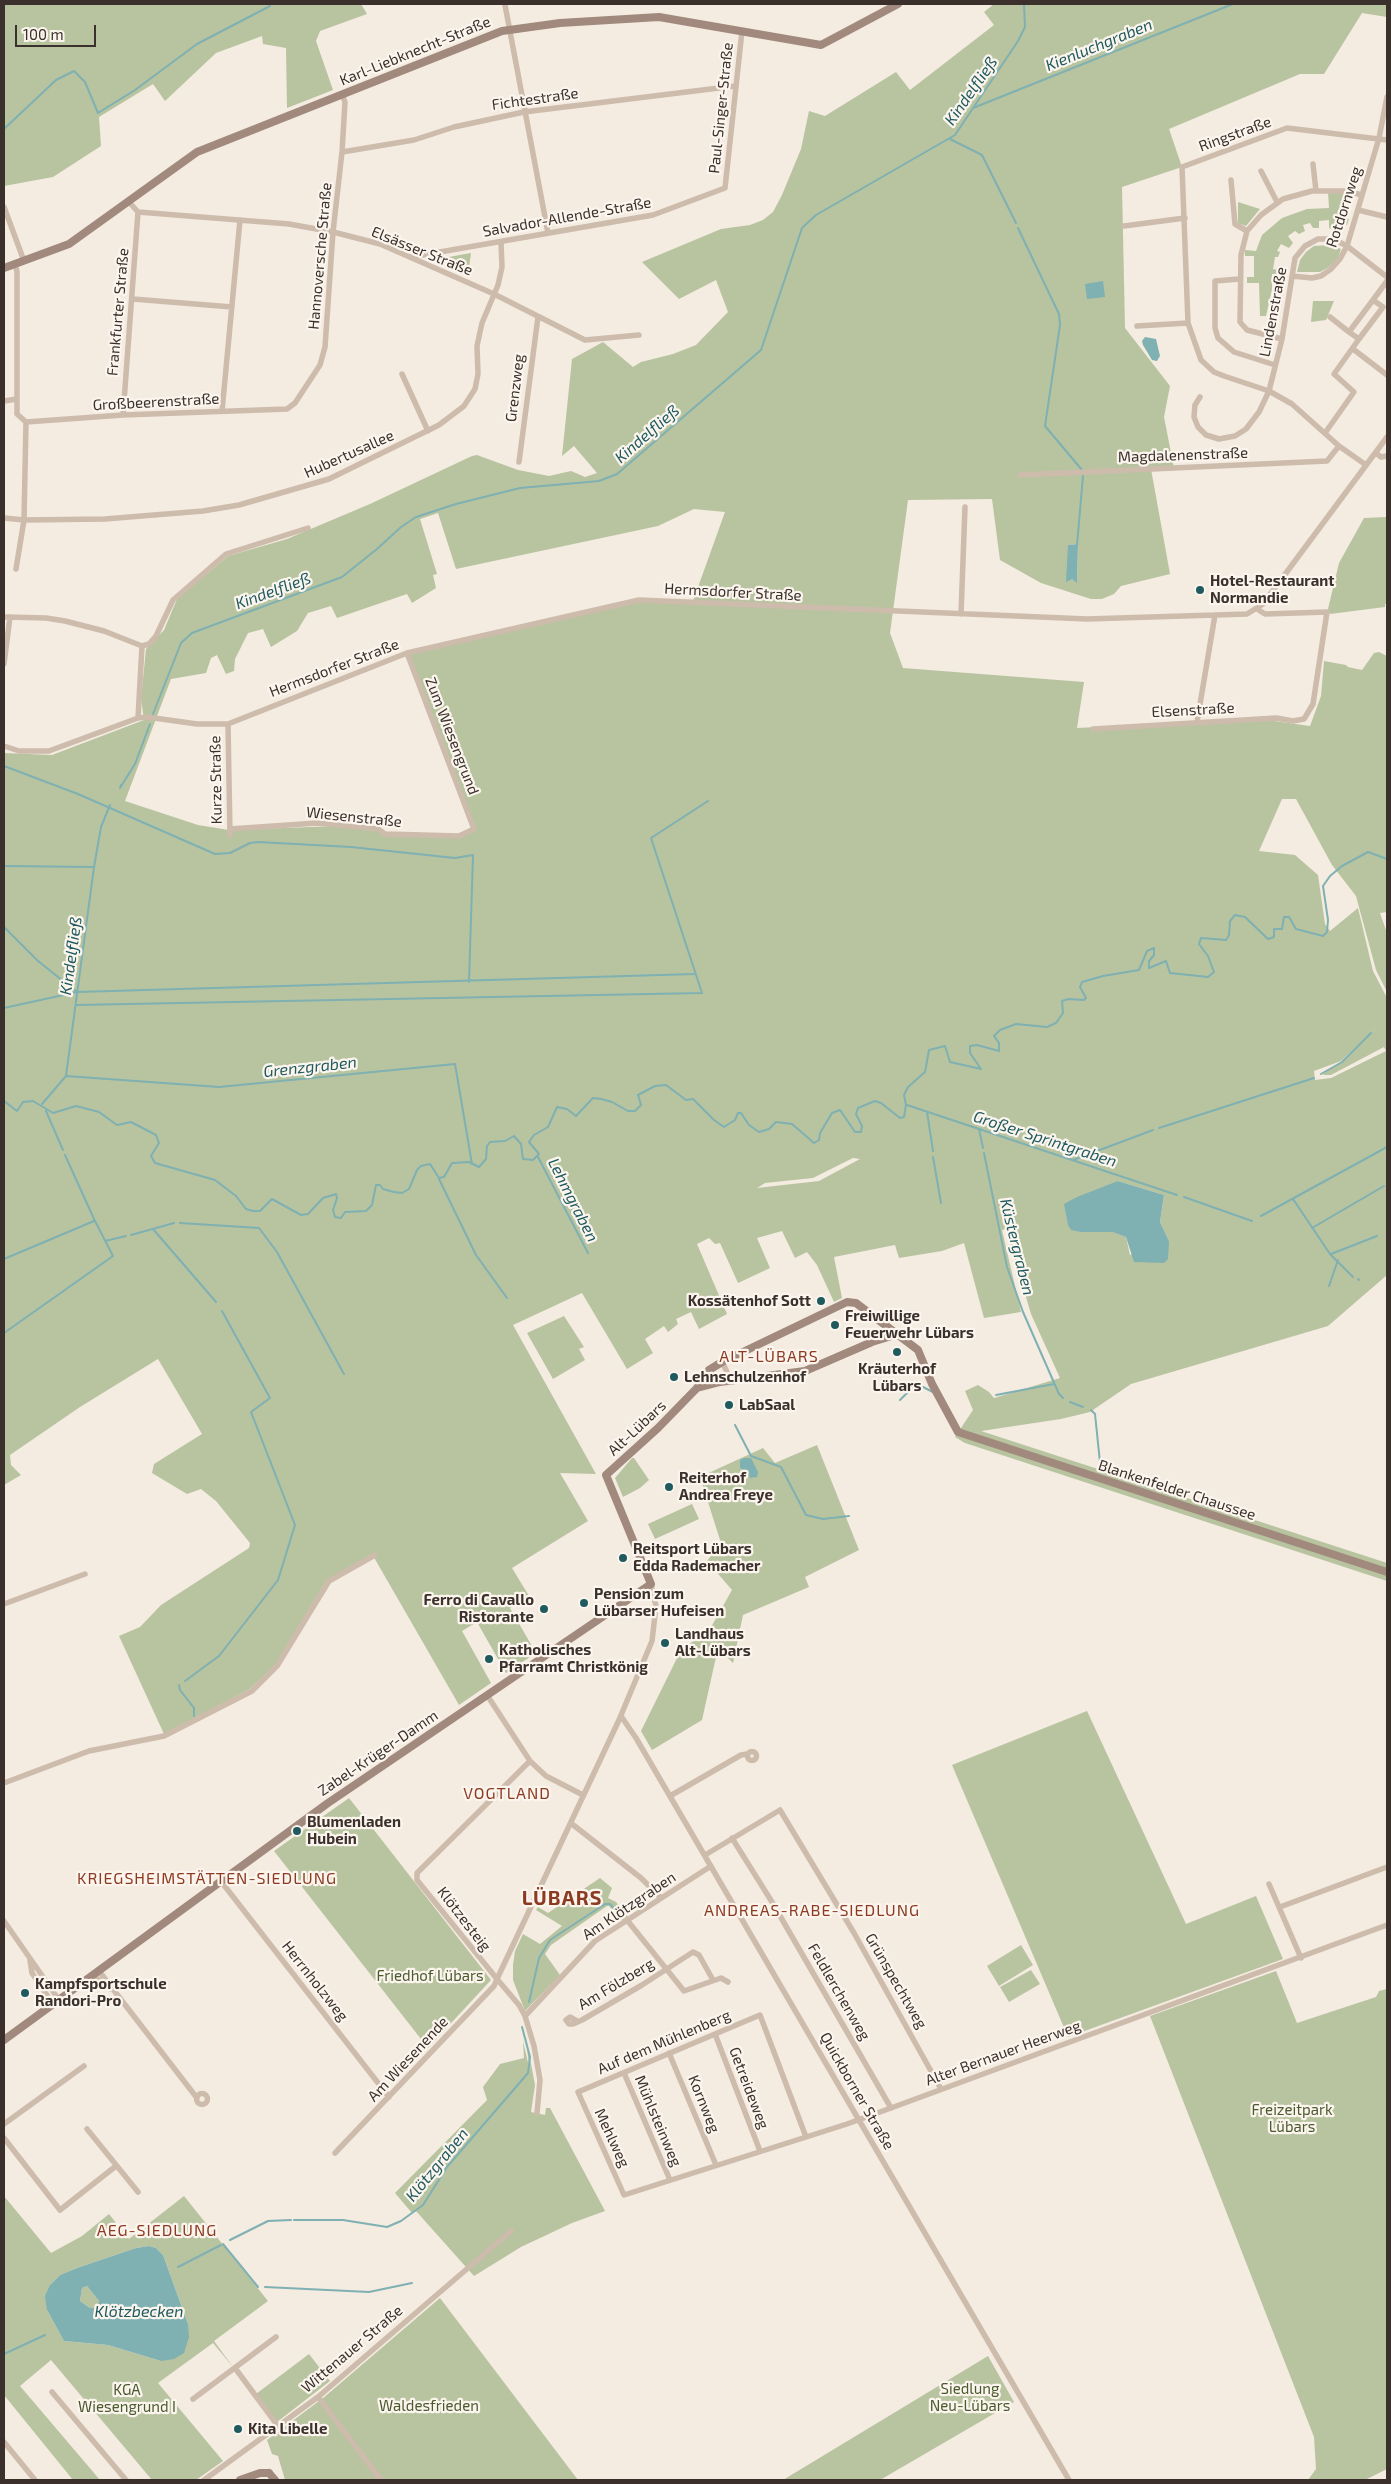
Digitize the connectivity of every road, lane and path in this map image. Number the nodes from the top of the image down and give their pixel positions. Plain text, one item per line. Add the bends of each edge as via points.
1 (898, 4) edge
2 (505, 5) dead end
3 (510, 29) junction
4 (742, 31) junction
5 (735, 86) junction
6 (342, 94) junction
7 (1387, 98) edge
8 (524, 112) junction
9 (1379, 138) junction
10 (1387, 140) edge
11 (342, 152) junction
12 (1313, 164) dead end
13 (1261, 171) dead end
14 (1231, 180) dead end
15 (725, 188) joint
16 (1316, 191) junction
17 (1362, 195) junction
18 (128, 202) junction
19 (1277, 202) junction
20 (4, 207) edge
21 (1358, 210) junction
22 (138, 212) junction
23 (1387, 217) edge
24 (1185, 218) junction
25 (240, 220) junction
26 (1124, 226) dead end
27 (1247, 231) junction
28 (333, 232) junction
29 (548, 233) junction
30 (501, 242) junction
31 (1347, 246) junction
32 (410, 258) junction
33 (24, 261) junction
34 (15, 264) junction
35 (4, 268) edge
36 (1292, 276) junction
37 (1387, 277) edge
38 (1239, 279) junction
39 (1387, 281) edge
40 (494, 294) junction
41 (133, 299) junction
42 (1373, 300) junction
43 (232, 307) junction
44 (538, 317) junction
45 (1330, 317) dead end
46 (1188, 323) junction
47 (1137, 326) dead end
48 (1349, 332) junction
49 (639, 335) dead end
50 (1282, 339) junction
51 (1359, 339) junction
52 (1353, 349) junction
53 (1275, 365) junction
54 (402, 374) dead end
55 (1387, 375) edge
56 (1269, 391) junction
57 (1200, 397) dead end
58 (17, 399) junction
59 (4, 400) edge
60 (287, 409) joint
61 (222, 411) junction
62 (123, 415) junction
63 (26, 422) junction
64 (428, 431) junction
65 (1325, 433) junction
66 (1387, 437) edge
67 (1339, 446) junction
68 (1376, 453) junction
69 (1387, 456) edge
70 (519, 462) dead end
71 (1366, 465) junction
72 (1020, 475) dead end
73 (965, 507) dead end
74 (4, 518) edge
75 (24, 520) junction
76 (308, 528) dead end
77 (16, 569) dead end
78 (1256, 609) junction
79 (961, 614) junction
80 (1215, 615) junction
81 (7, 617) edge
82 (142, 646) junction
83 (407, 653) junction
84 (4, 664) edge
85 (138, 718) junction
86 (1293, 721) joint
87 (1197, 722) junction
88 (228, 724) junction
89 (1093, 729) dead end
90 (4, 746) edge
91 (474, 829) joint
92 (230, 832) joint
93 (898, 1334) junction
94 (722, 1362) junction
95 (731, 1380) junction
96 (697, 1388) junction
97 (958, 1432) joint
98 (375, 1555) dead end
99 (1387, 1572) edge
100 (85, 1574) dead end
101 (651, 1584) junction
102 (4, 1604) edge
103 (487, 1695) junction
104 (621, 1716) junction
105 (747, 1754) dead end
106 (530, 1761) junction
107 (4, 1783) edge
108 (583, 1795) junction
109 (670, 1796) junction
110 (572, 1824) junction
111 (732, 1838) junction
112 (705, 1854) junction
113 (711, 1866) junction
114 (1387, 1868) edge
115 (220, 1880) junction
116 (1269, 1884) dead end
117 (661, 1898) junction
118 (1280, 1907) junction
119 (627, 1920) junction
120 (4, 1921) edge
121 (1387, 1926) edge
122 (1301, 1958) junction
123 (667, 1968) junction
124 (96, 1973) junction
125 (497, 1979) junction
126 (713, 1980) junction
127 (728, 1982) dead end
128 (56, 2002) junction
129 (525, 2016) junction
130 (577, 2021) dead end
131 (715, 2034) junction
132 (4, 2040) edge
133 (669, 2053) junction
134 (84, 2066) dead end
135 (624, 2073) junction
136 (941, 2089) junction
137 (578, 2092) joint
138 (389, 2097) junction
139 (197, 2098) dead end
140 (892, 2108) junction
141 (537, 2113) dead end
142 (858, 2120) junction
143 (4, 2124) edge
144 (87, 2129) dead end
145 (806, 2137) junction
146 (4, 2138) edge
147 (760, 2151) junction
148 (335, 2153) dead end
149 (716, 2165) junction
150 (116, 2166) junction
151 (670, 2180) junction
152 (138, 2192) dead end
153 (624, 2195) joint
154 (510, 2231) dead end
155 (276, 2337) dead end
156 (235, 2368) junction
157 (52, 2392) dead end
158 (318, 2397) junction
159 (193, 2399) dead end
160 (278, 2426) junction
161 (4, 2442) edge
162 (267, 2477) edge
163 (35, 2480) edge
164 (126, 2480) edge
165 (204, 2480) edge
166 (240, 2480) edge
167 (275, 2480) edge
168 (381, 2480) edge
169 (1069, 2480) edge

1 - 4 street, Karl-Liebknecht-Straße via 821,45
2 - 3 street
3 - 4 street, Karl-Liebknecht-Straße via 659,17
3 - 6 street, Karl-Liebknecht-Straße
3 - 8 street
4 - 5 street, Paul-Singer-Straße
5 - 8 street, Fichtestraße
5 - 15 street, Paul-Singer-Straße
6 - 11 street, Hannoversche Straße via 345,102
6 - 18 street, Karl-Liebknecht-Straße via 197,152
7 - 9 street, Rotdornweg
8 - 11 street, Fichtestraße via 454,127 414,140
8 - 29 street
9 - 10 street, Ringstraße
9 - 17 street, Rotdornweg
9 - 24 street, Ringstraße via 1287,128 1182,168
11 - 28 street, Hannoversche Straße
12 - 16 street
13 - 19 street
14 - 27 street via 1235,224
15 - 29 street, Salvador-Allende-Straße via 653,215
16 - 17 street via 1346,191
16 - 19 street
17 - 21 street, Rotdornweg
18 - 22 street
18 - 33 street, Karl-Liebknecht-Straße via 69,244
19 - 27 street
20 - 33 street
21 - 23 street
21 - 31 street, Rotdornweg
22 - 25 street, Elsässer Straße
22 - 41 street, Frankfurter Straße
24 - 26 street
24 - 46 street
25 - 28 street, Elsässer Straße
25 - 43 street
27 - 38 street via 1240,255
28 - 32 street, Elsässer Straße via 380,244
28 - 60 street, Hannoversche Straße via 322,358 296,403
29 - 30 street, Salvador-Allende-Straße
30 - 32 street, Salvador-Allende-Straße
30 - 40 street, Hubertusallee via 502,267
31 - 36 street, Rotdornweg via 1340,259 1325,274 1312,278
31 - 36 street, Lindenstraße via 1333,240 1318,239 1305,246 1295,258
31 - 37 street, Lindenstraße
32 - 40 street, Elsässer Straße
33 - 34 street, Karl-Liebknecht-Straße
34 - 35 street, Karl-Liebknecht-Straße
34 - 58 street
36 - 50 street, Lindenstraße
38 - 50 street via 1242,326
38 - 53 street via 1215,281 1218,338 1234,352
39 - 42 street
40 - 44 street, Elsässer Straße
40 - 64 street, Hubertusallee via 478,340 475,389 457,413
41 - 43 street
41 - 62 street, Frankfurter Straße
42 - 48 street
42 - 51 street via 1383,307
43 - 61 street
44 - 49 street, Elsässer Straße via 585,340
44 - 70 street, Grenzweg
45 - 48 street
46 - 47 street
46 - 56 street via 1201,360 1214,372
48 - 51 street
50 - 53 street, Lindenstraße
51 - 52 street
52 - 55 street
52 - 65 street via 1334,374 1354,392
53 - 56 street, Lindenstraße
54 - 64 street
56 - 57 street, Lindenstraße via 1246,429 1235,436 1218,439 1206,435 1198,427 1194,417
56 - 65 street via 1292,404
58 - 59 street
58 - 63 street via 17,414
60 - 61 street, Großbeerenstraße
61 - 62 street, Großbeerenstraße
62 - 63 street, Großbeerenstraße
63 - 75 street
64 - 75 street, Hubertusallee via 329,479 239,505 105,519
65 - 67 street
66 - 68 street
67 - 71 street
67 - 72 street, Magdalenenstraße via 1327,461
68 - 69 street via 1381,457
68 - 71 street
71 - 78 street via 1263,604
73 - 79 street
74 - 75 street, Hubertusallee
75 - 77 street
76 - 82 street via 226,554 173,600 156,636
78 - 80 street, Hermsdorfer Straße via 1247,614
78 - 86 street, Hermsdorfer Straße via 1265,614 1327,612 1313,704 1304,719
79 - 80 street, Hermsdorfer Straße via 1087,619
79 - 83 street, Hermsdorfer Straße via 639,600
80 - 87 street
81 - 82 street via 64,621 104,631
81 - 84 street
82 - 85 street
83 - 88 street, Hermsdorfer Straße
83 - 91 street, Zum Wiesengrund
85 - 88 street, Hermsdorfer Straße
85 - 90 street, Hermsdorfer Straße via 49,751 19,751
86 - 87 street, Elsenstraße via 1276,718
87 - 89 street, Elsenstraße
88 - 92 street, Kurze Straße
91 - 92 street, Wiesenstraße via 459,836 385,834 378,829 317,823
93 - 94 street, Alt-Lübars via 856,1303 847,1302
93 - 95 street via 805,1371
93 - 97 street, Alt-Lübars via 918,1350
94 - 95 street
94 - 96 street, Alt-Lübars via 710,1370
95 - 96 street
96 - 101 street, Alt-Lübars via 606,1475
97 - 99 street, Blankenfelder Chaussee
98 - 107 street via 329,1581 277,1666 252,1691 164,1736 89,1751
100 - 102 street
101 - 103 street, Zabel-Krüger-Damm
101 - 104 street, Alt-Lübars via 656,1606 652,1641
103 - 106 street
103 - 115 street, Zabel-Krüger-Damm
104 - 108 street
104 - 109 street, Quickborner Straße
105 - 109 street
106 - 108 street via 546,1776
106 - 125 street, Klötzesteig via 417,1872 417,1880
108 - 110 street
109 - 112 street, Quickborner Straße
110 - 117 street via 641,1878
110 - 125 street
111 - 112 street
111 - 136 street, Grünspechtweg via 780,1810
111 - 140 street, Feldlerchenweg
112 - 113 street, Quickborner Straße
113 - 117 street, Am Klötzgraben
113 - 142 street, Quickborner Straße
114 - 118 street
115 - 124 street, Zabel-Krüger-Damm
115 - 138 street, Herrnholzweg
116 - 118 street
117 - 119 street, Am Klötzgraben
118 - 122 street
119 - 123 street, Am Fölzberg via 647,1948
119 - 129 street, Am Klötzgraben via 595,1941
120 - 128 street via 30,1959 32,1973
121 - 122 street, Alter Bernauer Heerweg
122 - 136 street, Alter Bernauer Heerweg
123 - 126 street, Am Fölzberg via 684,1991
123 - 126 street, Am Fölzberg via 694,1952
123 - 130 street, Am Fölzberg
124 - 128 street, Zabel-Krüger-Damm
124 - 139 street via 98,1981 112,1990
125 - 129 street
125 - 138 street, Am Wiesenende via 494,1986
126 - 127 street, Am Fölzberg via 721,1978
128 - 132 street, Zabel-Krüger-Damm
129 - 141 street via 540,2080
131 - 133 street, Auf dem Mühlenberg
131 - 145 street, Auf dem Mühlenberg via 760,2016
131 - 147 street, Getreideweg
133 - 135 street, Auf dem Mühlenberg
133 - 149 street, Kornweg
134 - 143 street
135 - 137 street, Auf dem Mühlenberg
135 - 151 street, Mühlsteinweg
136 - 140 street, Alter Bernauer Heerweg
137 - 153 street, Mehlweg
138 - 148 street, Am Wiesenende
140 - 142 street, Alter Bernauer Heerweg
142 - 145 street, Alter Bernauer Heerweg
142 - 169 street, Quickborner Straße
144 - 150 street
145 - 147 street, Alter Bernauer Heerweg
146 - 150 street via 60,2210
147 - 149 street, Alter Bernauer Heerweg
149 - 151 street, Alter Bernauer Heerweg
150 - 152 street
151 - 153 street, Alter Bernauer Heerweg
154 - 158 street, Wittenauer Straße
155 - 156 street
156 - 159 street
156 - 160 street
157 - 164 street
158 - 160 street, Wittenauer Straße
158 - 168 street
160 - 165 street, Wittenauer Straße
161 - 163 street
162 - 166 street via 260,2473
162 - 167 street

